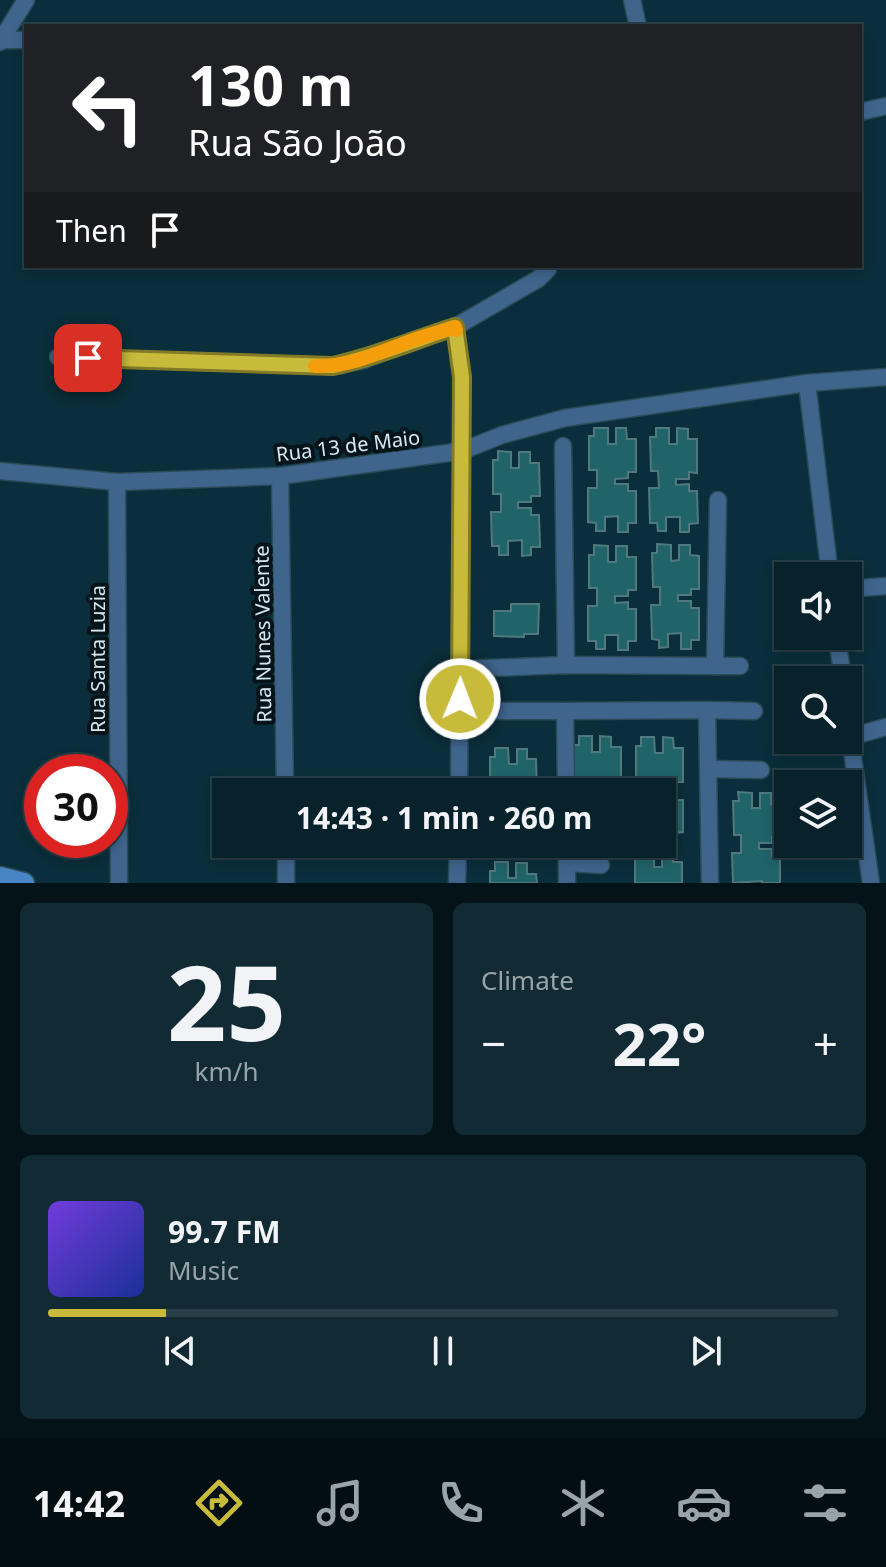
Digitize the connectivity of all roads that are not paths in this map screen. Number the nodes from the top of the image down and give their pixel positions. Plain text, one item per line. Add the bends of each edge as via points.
1 (26, 0) edge
2 (632, 0) edge
3 (638, 24) edge
4 (24, 40) edge
5 (1, 41) edge
6 (886, 106) edge
7 (862, 112) edge
8 (548, 268) edge
9 (455, 327) junction
10 (58, 357) dead end
11 (886, 377) edge
12 (807, 383) junction
13 (563, 446) dead end
14 (462, 451) junction
15 (0, 471) edge
16 (280, 476) junction
17 (117, 482) junction
18 (718, 500) dead end
19 (828, 562) edge
20 (886, 586) edge
21 (862, 588) edge
22 (566, 665) junction
23 (715, 666) junction
24 (740, 666) dead end
25 (461, 669) junction
26 (707, 710) junction
27 (490, 711) dead end
28 (565, 711) junction
29 (754, 711) dead end
30 (886, 727) edge
31 (862, 729) edge
32 (852, 754) edge
33 (709, 769) junction
34 (761, 770) dead end
35 (285, 778) edge
36 (459, 778) edge
37 (566, 778) edge
38 (286, 858) edge
39 (458, 858) edge
40 (567, 858) edge
41 (567, 863) junction
42 (601, 865) dead end
43 (0, 877) edge
44 (24, 883) edge
45 (119, 883) edge
46 (286, 883) edge
47 (457, 883) edge
48 (567, 883) edge
49 (710, 883) edge
50 (871, 883) edge

1 - 5 street
2 - 3 street
4 - 5 street
6 - 7 street
8 - 9 street
9 - 10 street via 333,366
9 - 14 street via 462,377
11 - 12 street, Rua 13 de Maio
12 - 14 street, Rua 13 de Maio via 565,418
12 - 19 street
13 - 22 street
14 - 16 street, Rua 13 de Maio
14 - 25 street
15 - 17 street, Rua 13 de Maio
16 - 17 street, Rua 13 de Maio
16 - 35 street, Rua Nunes Valente
17 - 45 street, Rua Santa Luzia
18 - 23 street
20 - 21 street
22 - 23 street
22 - 25 street
23 - 24 street
25 - 36 street
26 - 28 street
26 - 29 street
26 - 33 street
27 - 28 street
28 - 37 street
30 - 31 street
32 - 50 street
33 - 34 street
33 - 49 street
38 - 46 street
39 - 47 street
40 - 41 street
41 - 42 street
41 - 48 street
43 - 44 main road

